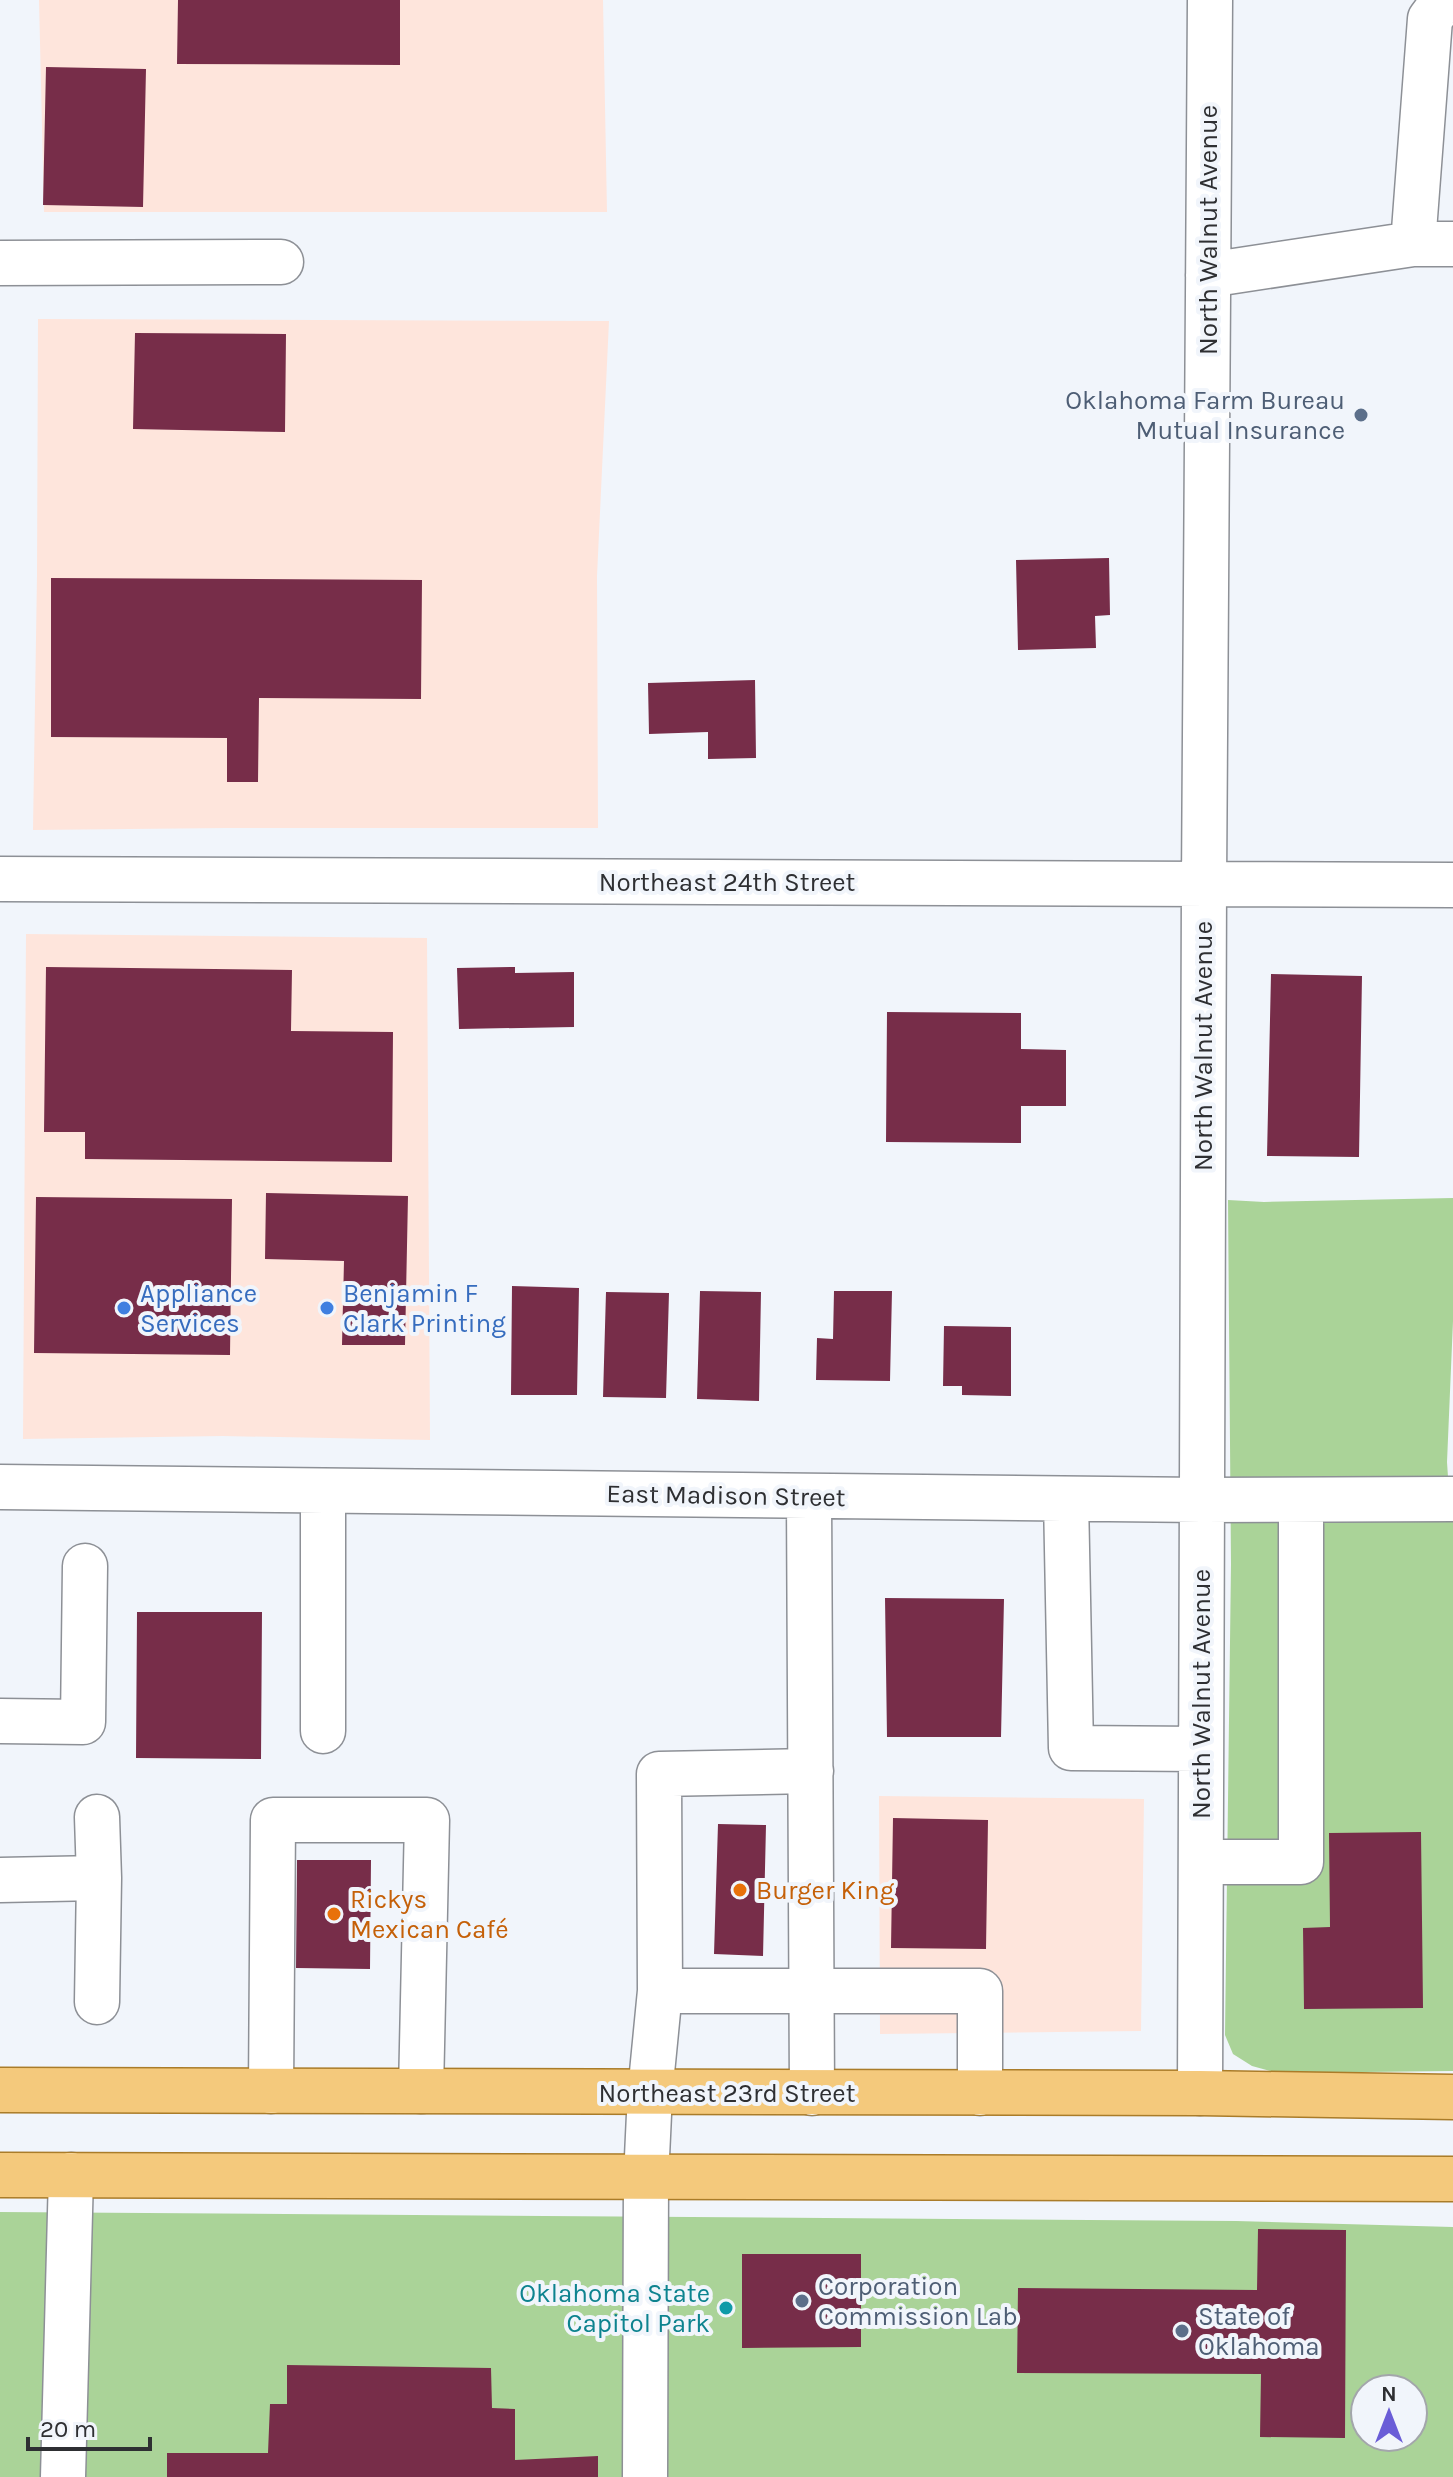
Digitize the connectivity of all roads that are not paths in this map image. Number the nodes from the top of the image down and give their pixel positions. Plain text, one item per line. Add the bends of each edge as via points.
1 (1210, 0) edge
2 (1448, 0) edge
3 (1433, 244) edge
4 (281, 262) dead end
5 (0, 263) edge
6 (1208, 275) junction
7 (0, 879) edge
8 (1204, 884) junction
9 (1453, 885) edge
10 (0, 1487) edge
11 (1453, 1488) edge
12 (323, 1491) junction
13 (809, 1496) junction
14 (1066, 1499) junction
15 (1453, 1499) edge
16 (1202, 1500) junction
17 (1301, 1500) junction
18 (85, 1566) dead end
19 (0, 1721) edge
20 (323, 1731) dead end
21 (1201, 1749) junction
22 (811, 1771) junction
23 (97, 1817) dead end
24 (1201, 1862) junction
25 (99, 1878) junction
26 (0, 1880) edge
27 (812, 1990) junction
28 (660, 1991) junction
29 (97, 2002) dead end
30 (0, 2090) edge
31 (271, 2091) junction
32 (421, 2091) junction
33 (650, 2093) junction
34 (812, 2093) junction
35 (980, 2093) junction
36 (1200, 2093) junction
37 (1453, 2097) edge
38 (0, 2175) edge
39 (71, 2175) junction
40 (646, 2178) junction
41 (1453, 2179) edge
42 (63, 2477) edge
43 (645, 2477) edge

1 - 6 street, North Walnut Avenue
2 - 3 street via 1430,19
3 - 6 street
4 - 5 street
6 - 8 street, North Walnut Avenue
7 - 8 street, Northeast 24th Street
8 - 9 street, Northeast 24th Street
8 - 16 street, North Walnut Avenue
10 - 12 street, East Madison Street
11 - 15 street
12 - 13 street, East Madison Street
12 - 20 street
13 - 14 street, East Madison Street
13 - 22 street
14 - 16 street, East Madison Street
14 - 21 street via 1071,1748
15 - 17 street, East Madison Street
16 - 17 street, East Madison Street
16 - 21 street, North Walnut Avenue
17 - 24 street via 1301,1862
18 - 19 street via 83,1722
21 - 24 street, North Walnut Avenue
22 - 27 street
22 - 28 street via 659,1774
23 - 25 street
24 - 36 street, North Walnut Avenue
25 - 26 street
25 - 29 street
27 - 28 street
27 - 34 street
27 - 35 street via 980,1991
28 - 33 street
30 - 31 main road, Northeast 23rd Street
31 - 32 main road, Northeast 23rd Street
31 - 32 street via 273,1820 427,1820
32 - 33 main road, Northeast 23rd Street
33 - 34 main road, Northeast 23rd Street
33 - 40 street
34 - 35 main road, Northeast 23rd Street
35 - 36 main road, Northeast 23rd Street
36 - 37 main road, Northeast 23rd Street
38 - 39 main road
39 - 40 main road
39 - 42 street
40 - 41 main road
40 - 43 street

